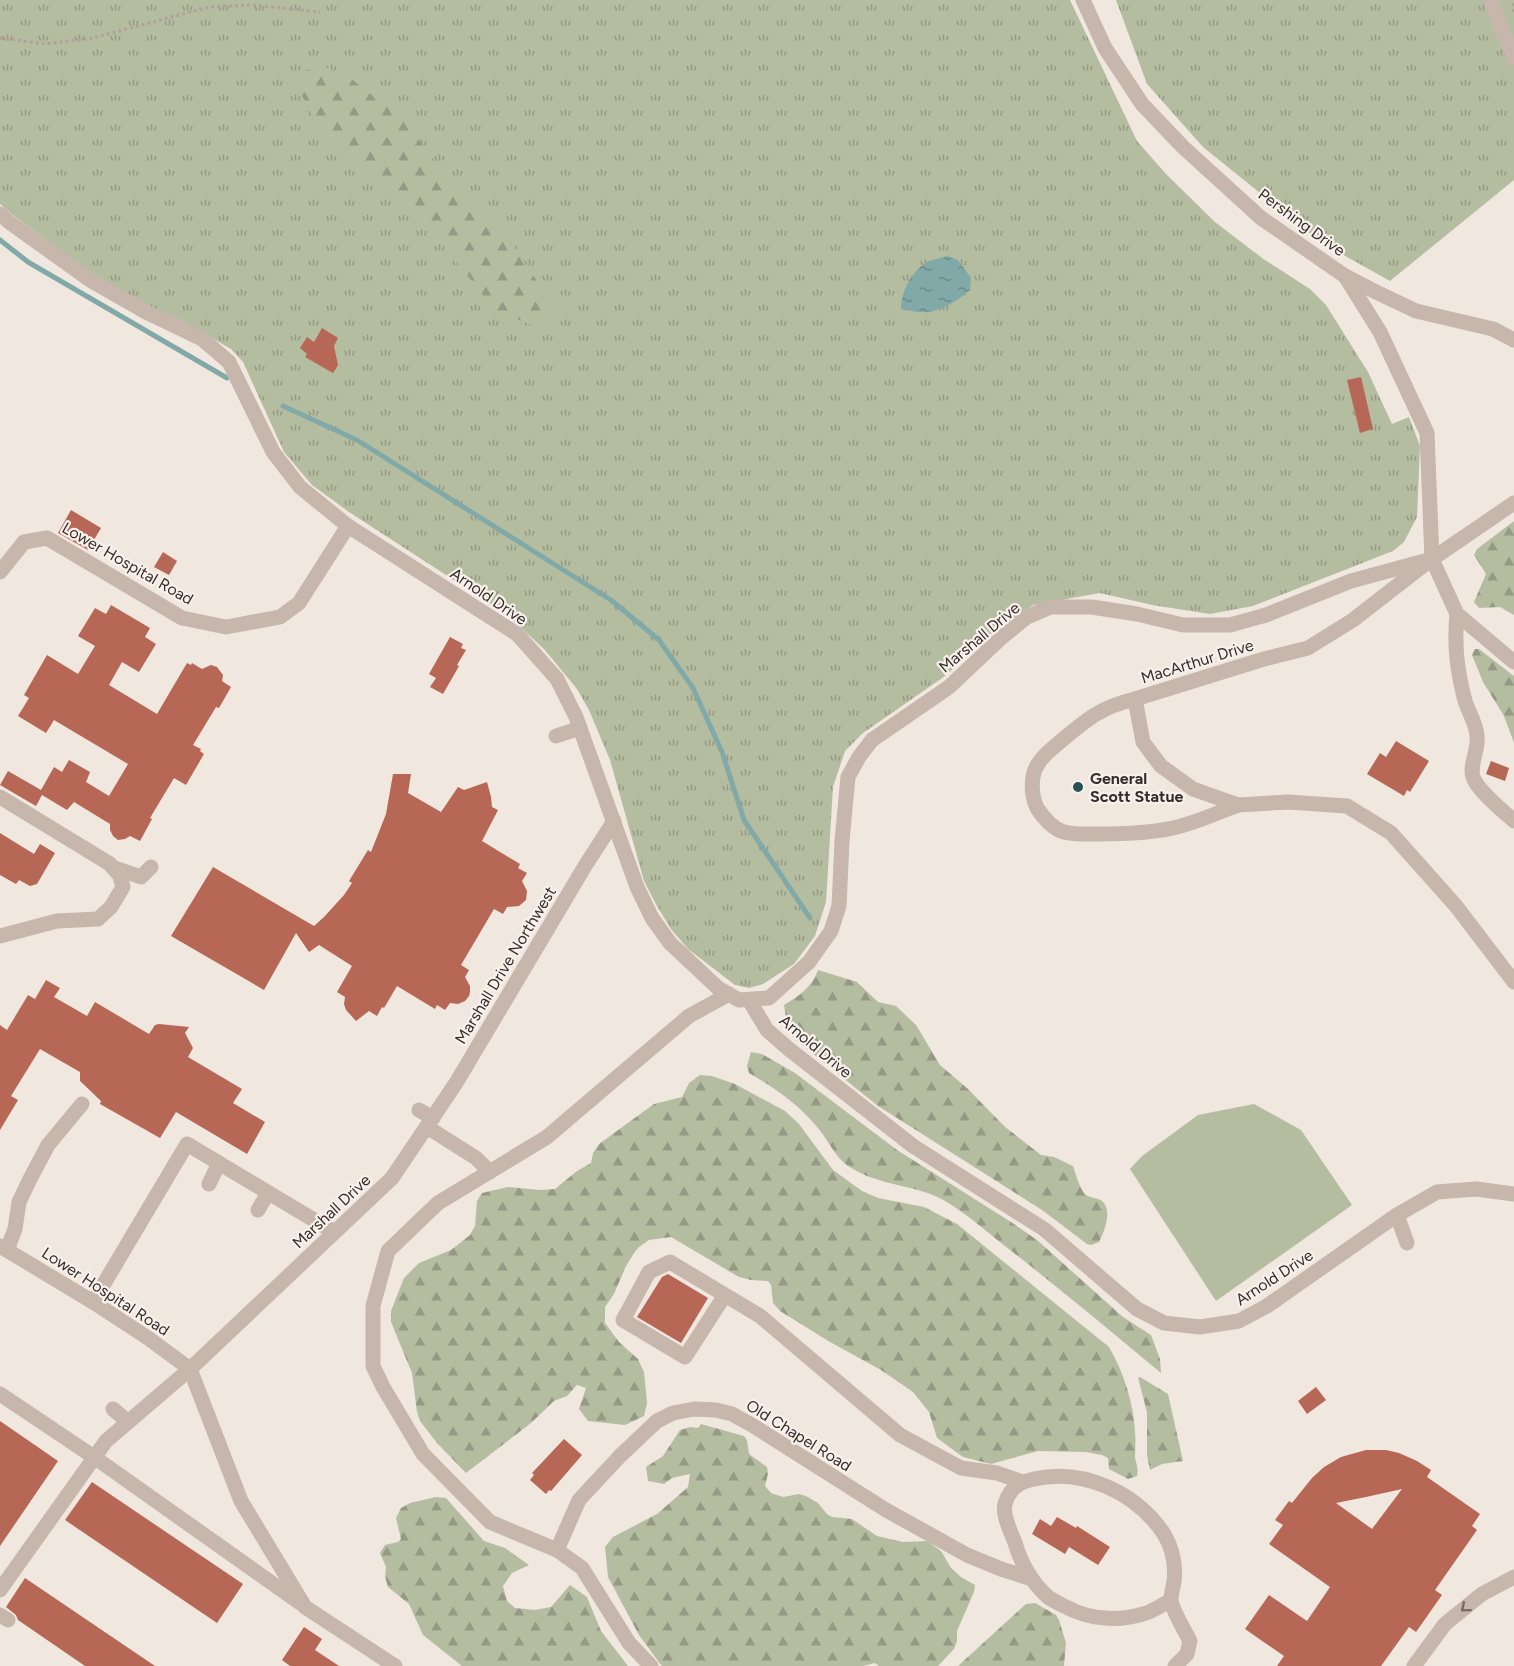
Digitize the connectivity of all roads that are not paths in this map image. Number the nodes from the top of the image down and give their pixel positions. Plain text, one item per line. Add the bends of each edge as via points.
1 (1083, 0) edge
2 (1490, 0) edge
3 (1514, 58) edge
4 (0, 213) edge
5 (1345, 276) junction
6 (1514, 340) edge
7 (1514, 503) edge
8 (348, 526) junction
9 (1431, 559) junction
10 (0, 572) edge
11 (1457, 614) junction
12 (1514, 662) edge
13 (1135, 699) junction
14 (580, 728) junction
15 (556, 736) dead end
16 (0, 797) edge
17 (1238, 805) junction
18 (614, 820) junction
19 (1514, 821) edge
20 (112, 867) junction
21 (152, 867) dead end
22 (0, 936) edge
23 (1514, 982) edge
24 (729, 994) junction
25 (749, 1000) junction
26 (82, 1104) dead end
27 (419, 1110) dead end
28 (430, 1123) junction
29 (219, 1163) junction
30 (490, 1172) junction
31 (209, 1184) dead end
32 (268, 1193) junction
33 (1514, 1194) edge
34 (258, 1210) dead end
35 (1397, 1215) junction
36 (334, 1232) junction
37 (1407, 1243) dead end
38 (3, 1248) edge
39 (725, 1295) junction
40 (93, 1302) junction
41 (190, 1369) junction
42 (0, 1394) edge
43 (113, 1409) dead end
44 (128, 1422) junction
45 (94, 1457) junction
46 (1022, 1482) junction
47 (557, 1550) junction
48 (1514, 1577) edge
49 (1032, 1579) junction
50 (0, 1590) edge
51 (1171, 1600) junction
52 (305, 1607) junction
53 (395, 1666) edge
54 (651, 1666) edge
55 (1175, 1666) edge
56 (1414, 1666) edge

1 - 5 street, Pershing Drive via 1106,48 1142,104 1261,218
2 - 3 street
4 - 8 street, Arnold Drive via 90,280 202,339 229,362 273,452 300,487
5 - 6 street, Pershing Drive via 1416,311 1493,329
5 - 9 street via 1380,332 1426,433
7 - 9 street, Marshall Drive
8 - 10 street, Lower Hospital Road via 299,603 280,617 226,627 182,618 47,538 24,542
8 - 14 street, Arnold Drive via 517,634 557,679
9 - 11 street
9 - 13 street, MacArthur Drive via 1353,620 1308,648
9 - 25 street, Marshall Drive via 1351,581 1230,625 1183,625 1092,607 1050,607 1027,617 950,687 872,740 848,777 839,906 831,931 809,962 769,998
11 - 12 street
11 - 19 street via 1457,668 1478,737 1472,776
13 - 17 street, MacArthur Drive via 1143,742 1161,766 1193,789
13 - 17 street via 1095,713 1037,764 1032,795 1046,820 1062,832 1118,834 1172,829
14 - 15 street
14 - 18 street, Arnold Drive
16 - 20 street
17 - 23 street, MacArthur Drive via 1288,802 1347,806 1390,833 1456,906
18 - 24 street, Arnold Drive via 652,918 670,943
18 - 28 street, Marshall Drive Northwest
20 - 21 street via 141,877
20 - 22 street via 123,887 108,913 98,919 57,921
24 - 25 street, Arnold Drive
24 - 30 street via 689,1016 547,1137
25 - 35 street, Arnold Drive via 767,1030 913,1146 1044,1229 1137,1309 1164,1323 1200,1327 1239,1321 1267,1306
26 - 38 street via 48,1145 28,1181 19,1202 15,1229
27 - 28 street
28 - 30 street
28 - 36 street, Marshall Drive via 401,1154 392,1178
29 - 31 street
29 - 32 street
29 - 40 street via 187,1144
30 - 47 street via 438,1203 388,1251 373,1306 373,1366 423,1454 490,1522
32 - 34 street
32 - 36 street
33 - 35 street, Arnold Drive via 1476,1190 1437,1192
35 - 37 street
36 - 41 street, Marshall Drive
38 - 40 street, Lower Hospital Road
39 - 39 street via 670,1262 649,1272 623,1320 685,1357
39 - 46 street via 760,1316 900,1435 961,1468 997,1473
40 - 41 street, Lower Hospital Road
41 - 44 street, Marshall Drive
41 - 52 street via 241,1501
42 - 45 street
43 - 44 street
44 - 45 street, Marshall Drive via 105,1441
45 - 50 street, Marshall Drive
45 - 52 street
46 - 49 street via 1014,1487 1004,1507 1019,1557
46 - 51 street via 1045,1476 1075,1476 1097,1482 1134,1503 1151,1518 1171,1547 1175,1573
47 - 49 street, Old Chapel Road via 579,1500 657,1421 694,1409 716,1410 732,1414 886,1510 967,1555
47 - 54 street via 582,1568 629,1643
48 -> 56 street via 1482,1594 1445,1624
49 - 51 street via 1049,1598 1098,1618 1144,1614
51 - 55 street via 1190,1641 1187,1654
52 - 53 street

